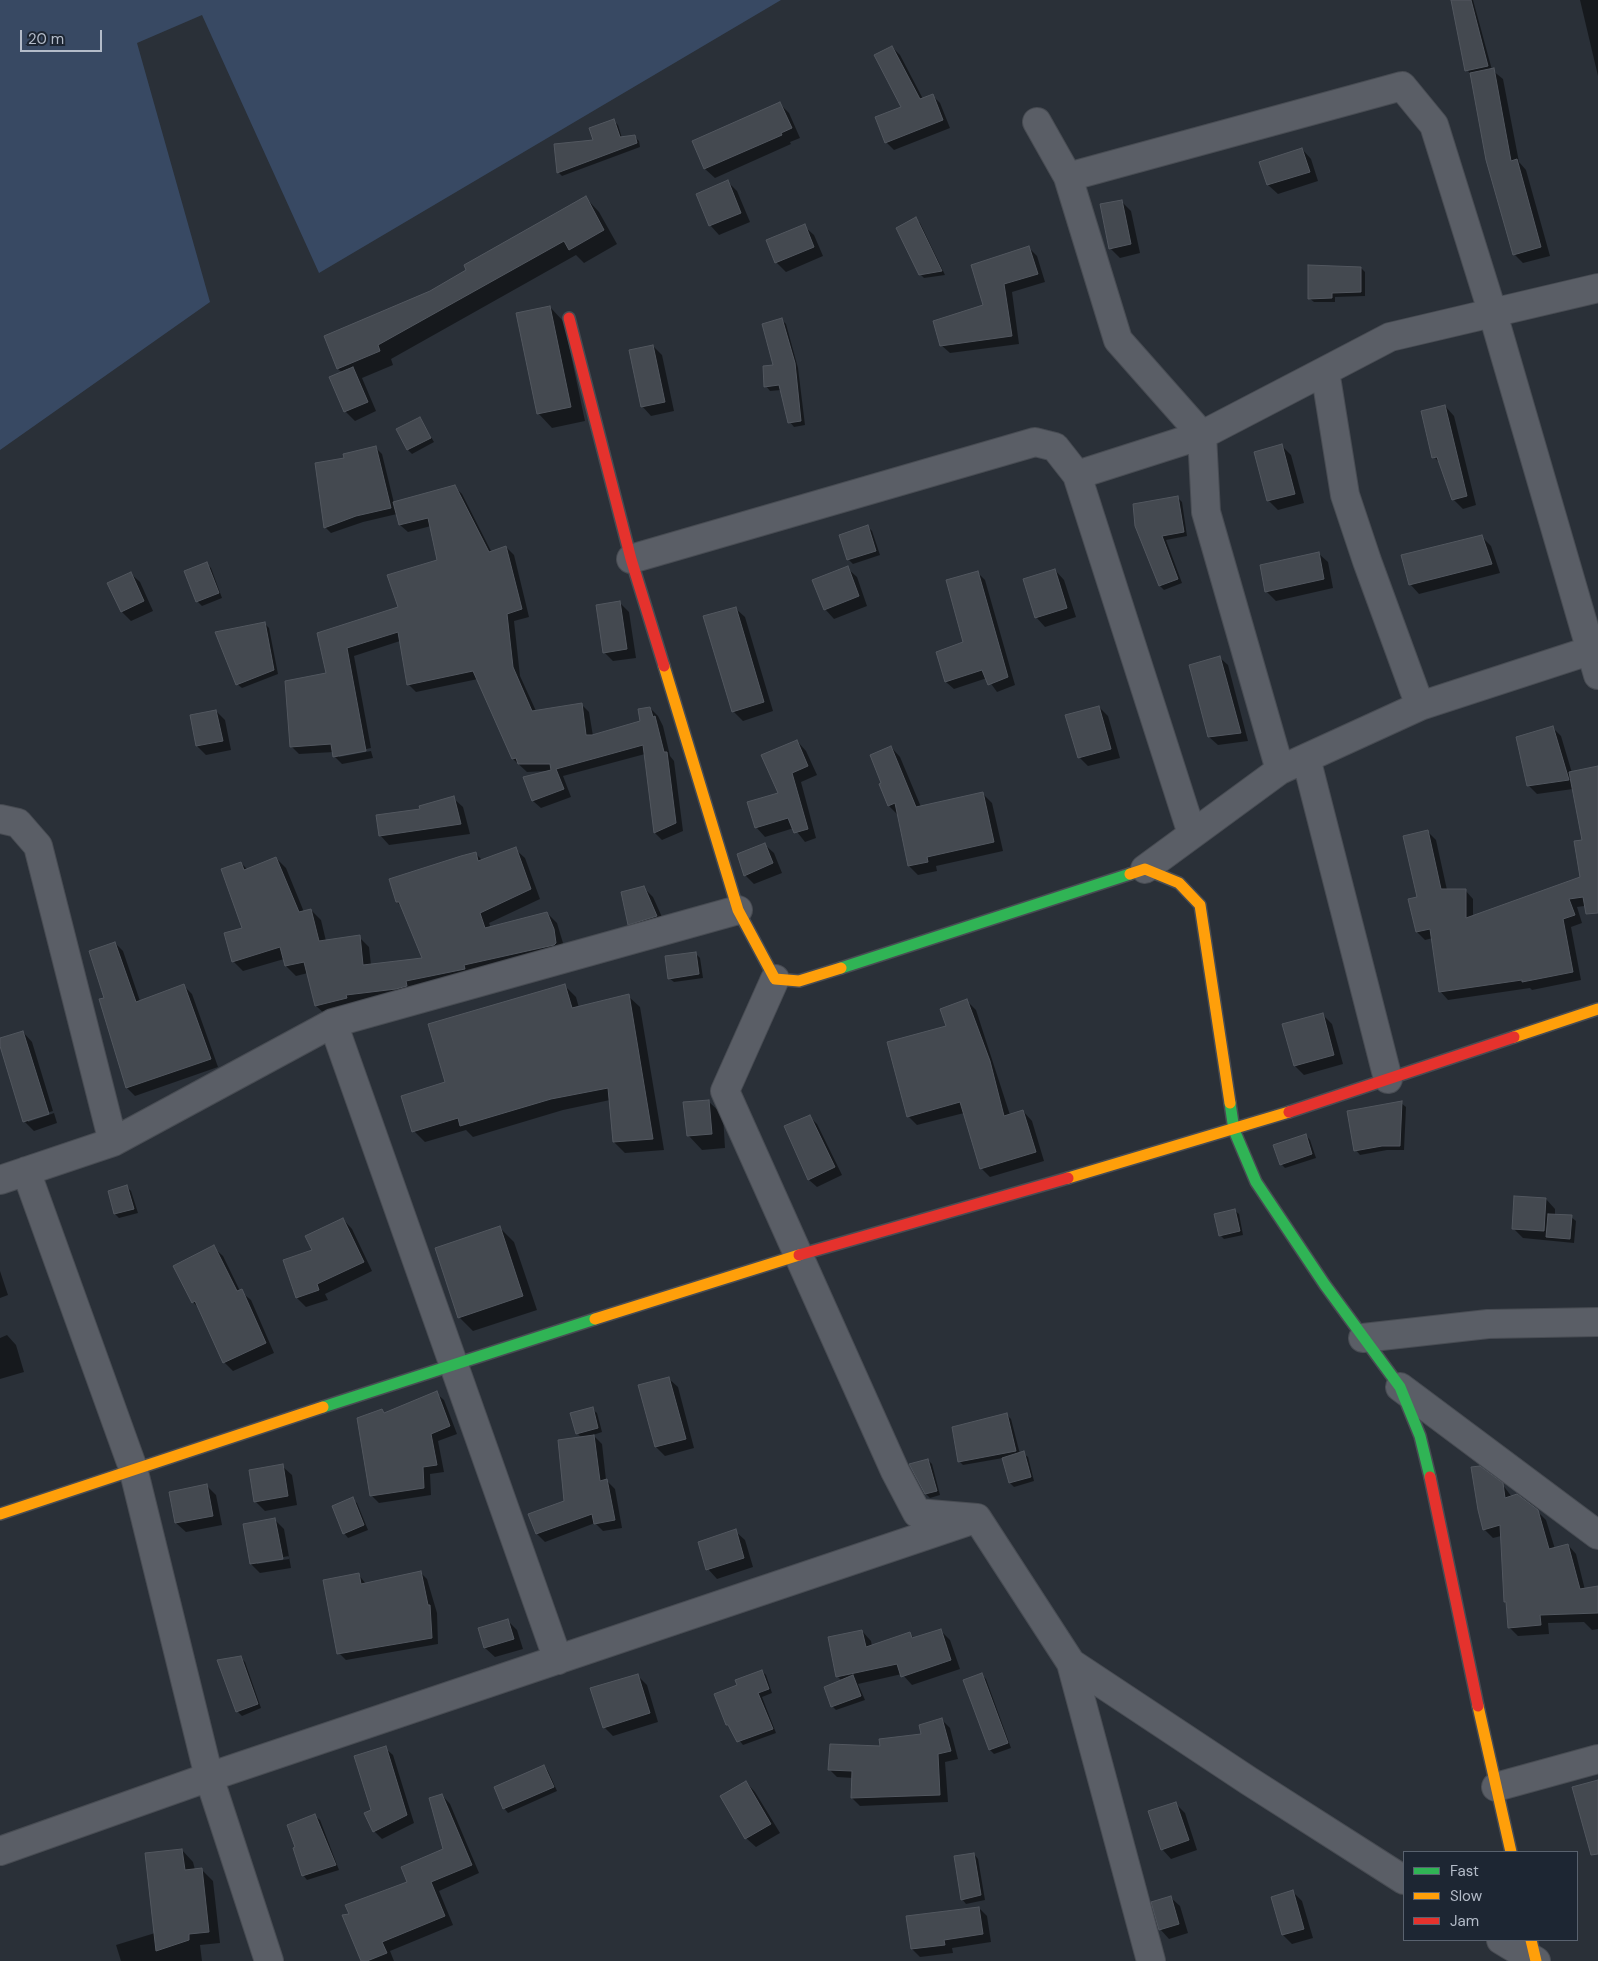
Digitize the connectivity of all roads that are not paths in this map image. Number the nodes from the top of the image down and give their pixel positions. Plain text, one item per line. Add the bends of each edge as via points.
1 (1037, 122) dead end
2 (1068, 177) junction
3 (1598, 288) edge
4 (1493, 314) junction
5 (569, 318) dead end
6 (1325, 371) junction
7 (1202, 435) junction
8 (1077, 475) junction
9 (630, 559) junction
10 (1596, 658) edge
11 (1420, 706) junction
12 (1306, 758) junction
13 (1280, 770) junction
14 (0, 819) edge
15 (1192, 834) junction
16 (1145, 869) junction
17 (738, 910) junction
18 (775, 979) junction
19 (1598, 1009) edge
20 (333, 1022) junction
21 (1388, 1079) junction
22 (1234, 1130) junction
23 (112, 1142) junction
24 (26, 1170) junction
25 (0, 1180) edge
26 (798, 1256) junction
27 (1598, 1322) edge
28 (1363, 1338) junction
29 (454, 1364) junction
30 (1400, 1387) junction
31 (133, 1468) junction
32 (0, 1514) edge
33 (977, 1518) junction
34 (1598, 1534) edge
35 (558, 1660) junction
36 (1071, 1662) junction
37 (1598, 1759) edge
38 (210, 1777) junction
39 (1496, 1787) junction
40 (0, 1851) edge
41 (1511, 1851) edge
42 (1403, 1879) edge
43 (1503, 1941) edge
44 (1531, 1941) edge
45 (269, 1961) edge
46 (1151, 1961) edge
47 (1536, 1961) edge

1 - 2 street
2 - 4 street via 1402,86 1434,125
2 - 7 street via 1118,340
3 - 4 street
4 - 6 street via 1390,337
4 - 10 street
5 - 9 street
6 - 7 street
6 - 11 street via 1345,495
7 - 8 street
7 - 13 street via 1206,512
8 - 9 street via 1055,447 1035,442
8 - 15 street
9 - 17 street
10 - 11 street
11 - 12 street
12 - 13 street
12 - 21 street
13 - 15 street
14 - 23 street via 18,823 38,846
15 - 16 street
16 - 18 street via 798,980
16 - 22 street via 1179,883 1200,905
17 - 18 street
17 - 20 street
18 - 26 street via 725,1091
19 - 21 street
20 - 23 street
20 - 29 street
21 - 22 street
22 - 26 street
22 - 28 street via 1256,1182
23 - 24 street
24 - 25 street
24 - 31 street
26 - 29 street
26 - 33 street via 917,1513
27 - 28 street via 1488,1324
28 - 30 street
29 - 31 street
29 - 35 street
30 - 34 street
30 - 39 street via 1420,1436 1440,1515
31 - 32 street
31 - 38 street
33 - 35 street
33 - 36 street
35 - 38 street
36 - 42 street
36 - 46 street
37 - 39 street
38 - 40 street
38 - 45 street
39 - 41 street
43 - 47 street
44 - 47 street

